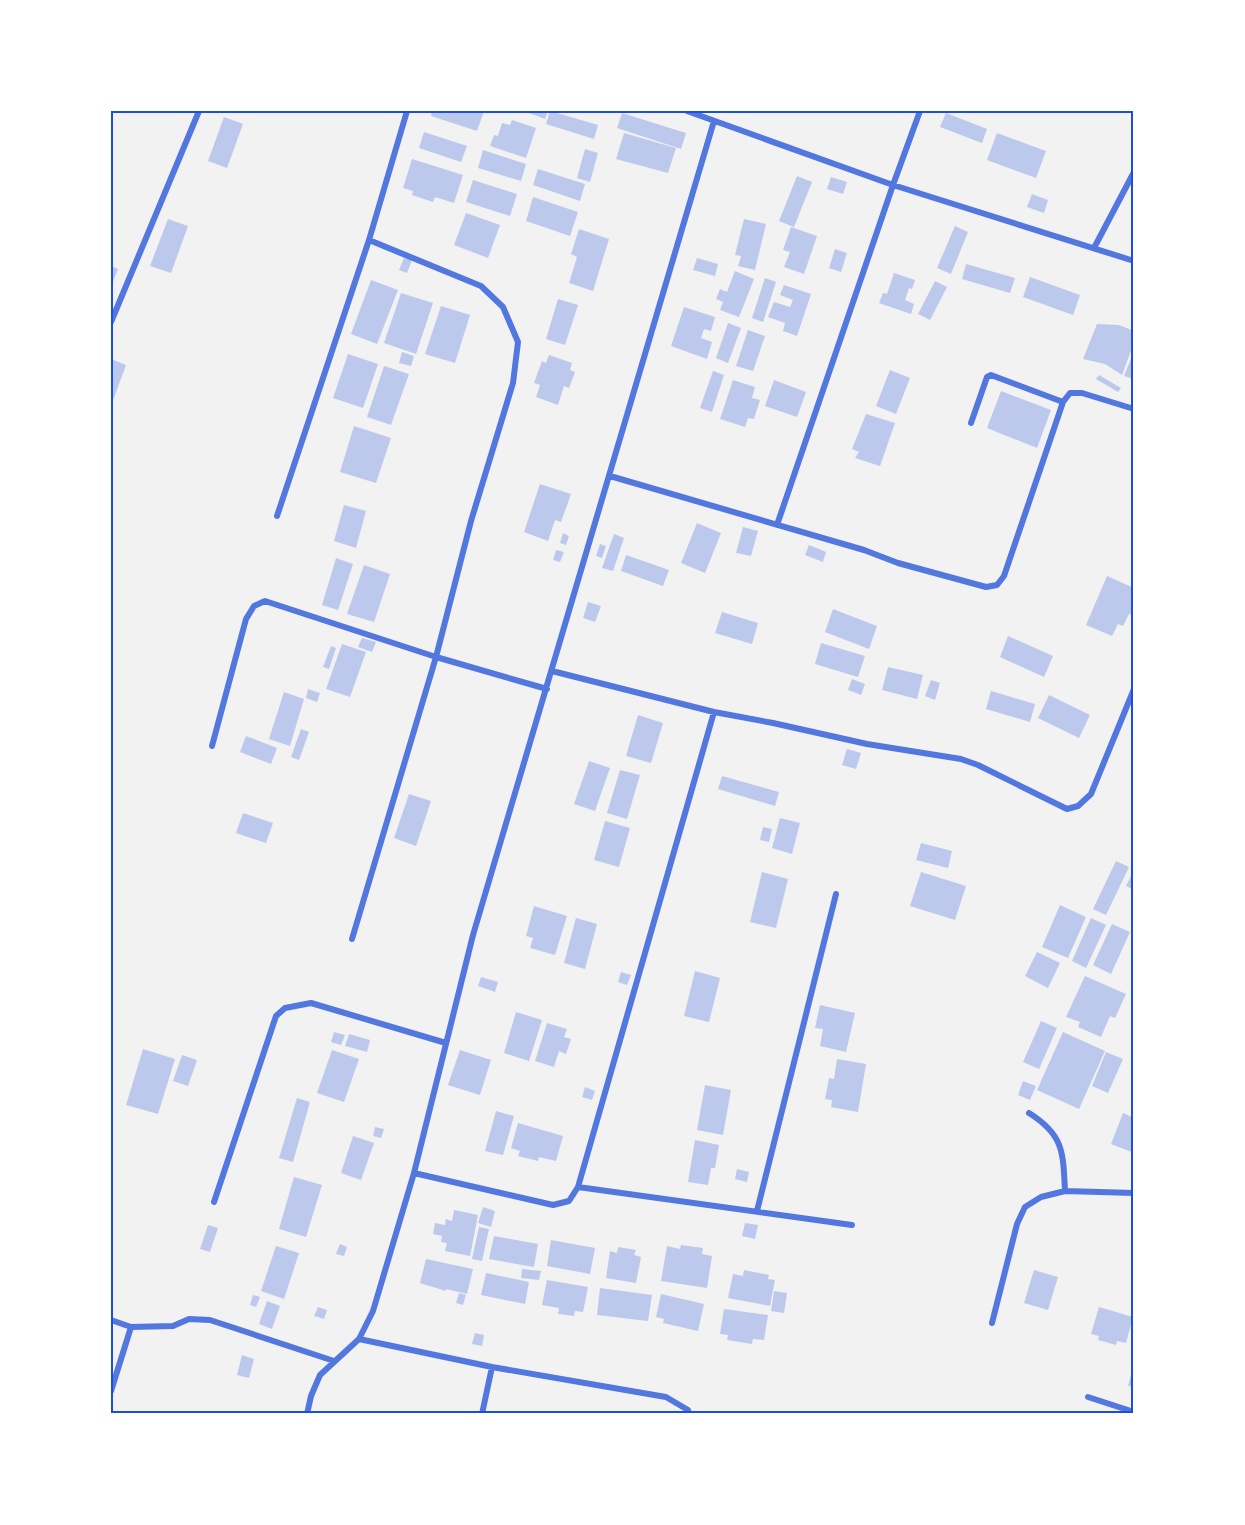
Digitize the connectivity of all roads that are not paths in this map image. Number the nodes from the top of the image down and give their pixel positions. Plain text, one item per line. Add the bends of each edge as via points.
1 (199, 111) edge
2 (407, 111) edge
3 (687, 111) edge
4 (920, 111) edge
5 (714, 121) junction
6 (1134, 172) edge
7 (893, 185) junction
8 (369, 240) junction
9 (1094, 248) junction
10 (1134, 261) edge
11 (111, 322) edge
12 (1063, 402) junction
13 (1134, 409) edge
14 (971, 423) dead end
15 (610, 476) junction
16 (277, 516) dead end
17 (777, 525) junction
18 (436, 657) junction
19 (552, 671) junction
20 (547, 689) junction
21 (1134, 689) edge
22 (714, 712) junction
23 (212, 746) dead end
24 (836, 894) dead end
25 (351, 939) dead end
26 (446, 1043) junction
27 (1029, 1113) dead end
28 (414, 1173) junction
29 (578, 1186) junction
30 (1065, 1191) junction
31 (1134, 1194) edge
32 (214, 1202) dead end
33 (757, 1211) junction
34 (852, 1225) dead end
35 (111, 1320) edge
36 (992, 1323) dead end
37 (131, 1327) junction
38 (359, 1339) junction
39 (334, 1361) junction
40 (492, 1367) junction
41 (111, 1391) edge
42 (1088, 1397) dead end
43 (1134, 1412) edge
44 (307, 1414) edge
45 (482, 1414) edge
46 (689, 1414) edge

1 - 11 street
2 - 8 street
3 - 5 street
4 - 7 street
5 - 7 street
5 - 15 street
6 - 9 street
7 - 9 street
7 - 17 street
8 - 16 street
8 - 18 street via 481,286 503,307 518,342 513,383 471,521
9 - 10 street
12 - 13 street via 1070,393 1082,393
12 - 14 street via 991,375
12 - 17 street via 1004,576 997,585 986,587
15 - 17 street
15 - 19 street
18 - 20 street
18 - 23 street via 265,601 254,606 246,619
18 - 25 street
19 - 20 street
19 - 22 street
20 - 26 street via 473,935
21 - 22 street via 1091,794 1078,806 1067,809 961,759
22 - 29 street
24 - 33 street
26 - 28 street
26 - 32 street via 311,1003 285,1008 276,1016
27 - 30 street via 1046,1124 1060,1145
28 - 29 street via 553,1205 569,1201
28 - 38 street via 373,1311
29 - 33 street
30 - 31 street
30 - 36 street via 1041,1197 1025,1207 1017,1224
33 - 34 street
35 - 37 street
37 - 39 street via 210,1320
37 - 41 street
38 - 39 street
38 - 40 street
39 - 44 street via 320,1375
40 - 45 street
40 - 46 street via 666,1397
42 - 43 street

